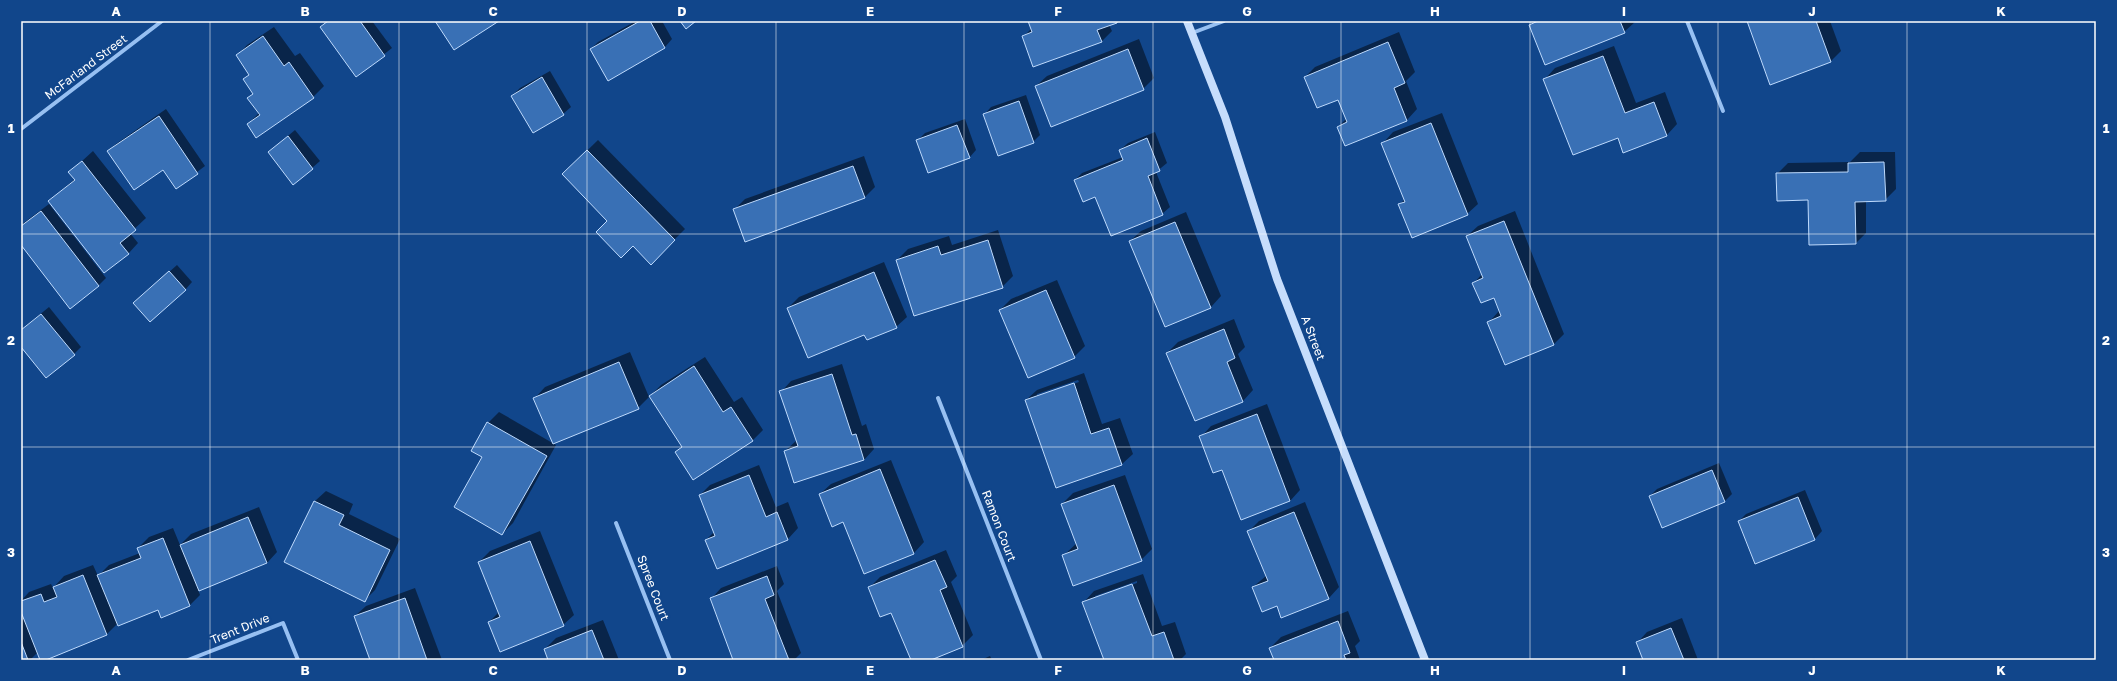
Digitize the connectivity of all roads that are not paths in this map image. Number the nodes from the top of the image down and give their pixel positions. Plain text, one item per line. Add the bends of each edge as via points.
1 (162, 21) edge
2 (1187, 21) edge
3 (1224, 21) edge
4 (1687, 21) edge
5 (1192, 33) junction
6 (1723, 111) dead end
7 (21, 129) edge
8 (938, 398) dead end
9 (616, 523) dead end
10 (188, 660) edge
11 (298, 660) edge
12 (670, 660) edge
13 (1041, 660) edge
14 (1425, 660) edge

1 - 7 street, McFarland Street
2 - 5 street, A Street
3 - 5 street
4 - 6 street
5 - 14 street, A Street via 1225,117 1277,279
8 - 13 street, Ramon Court
9 - 12 street, Spree Court
10 - 11 street, Trent Drive via 283,623

